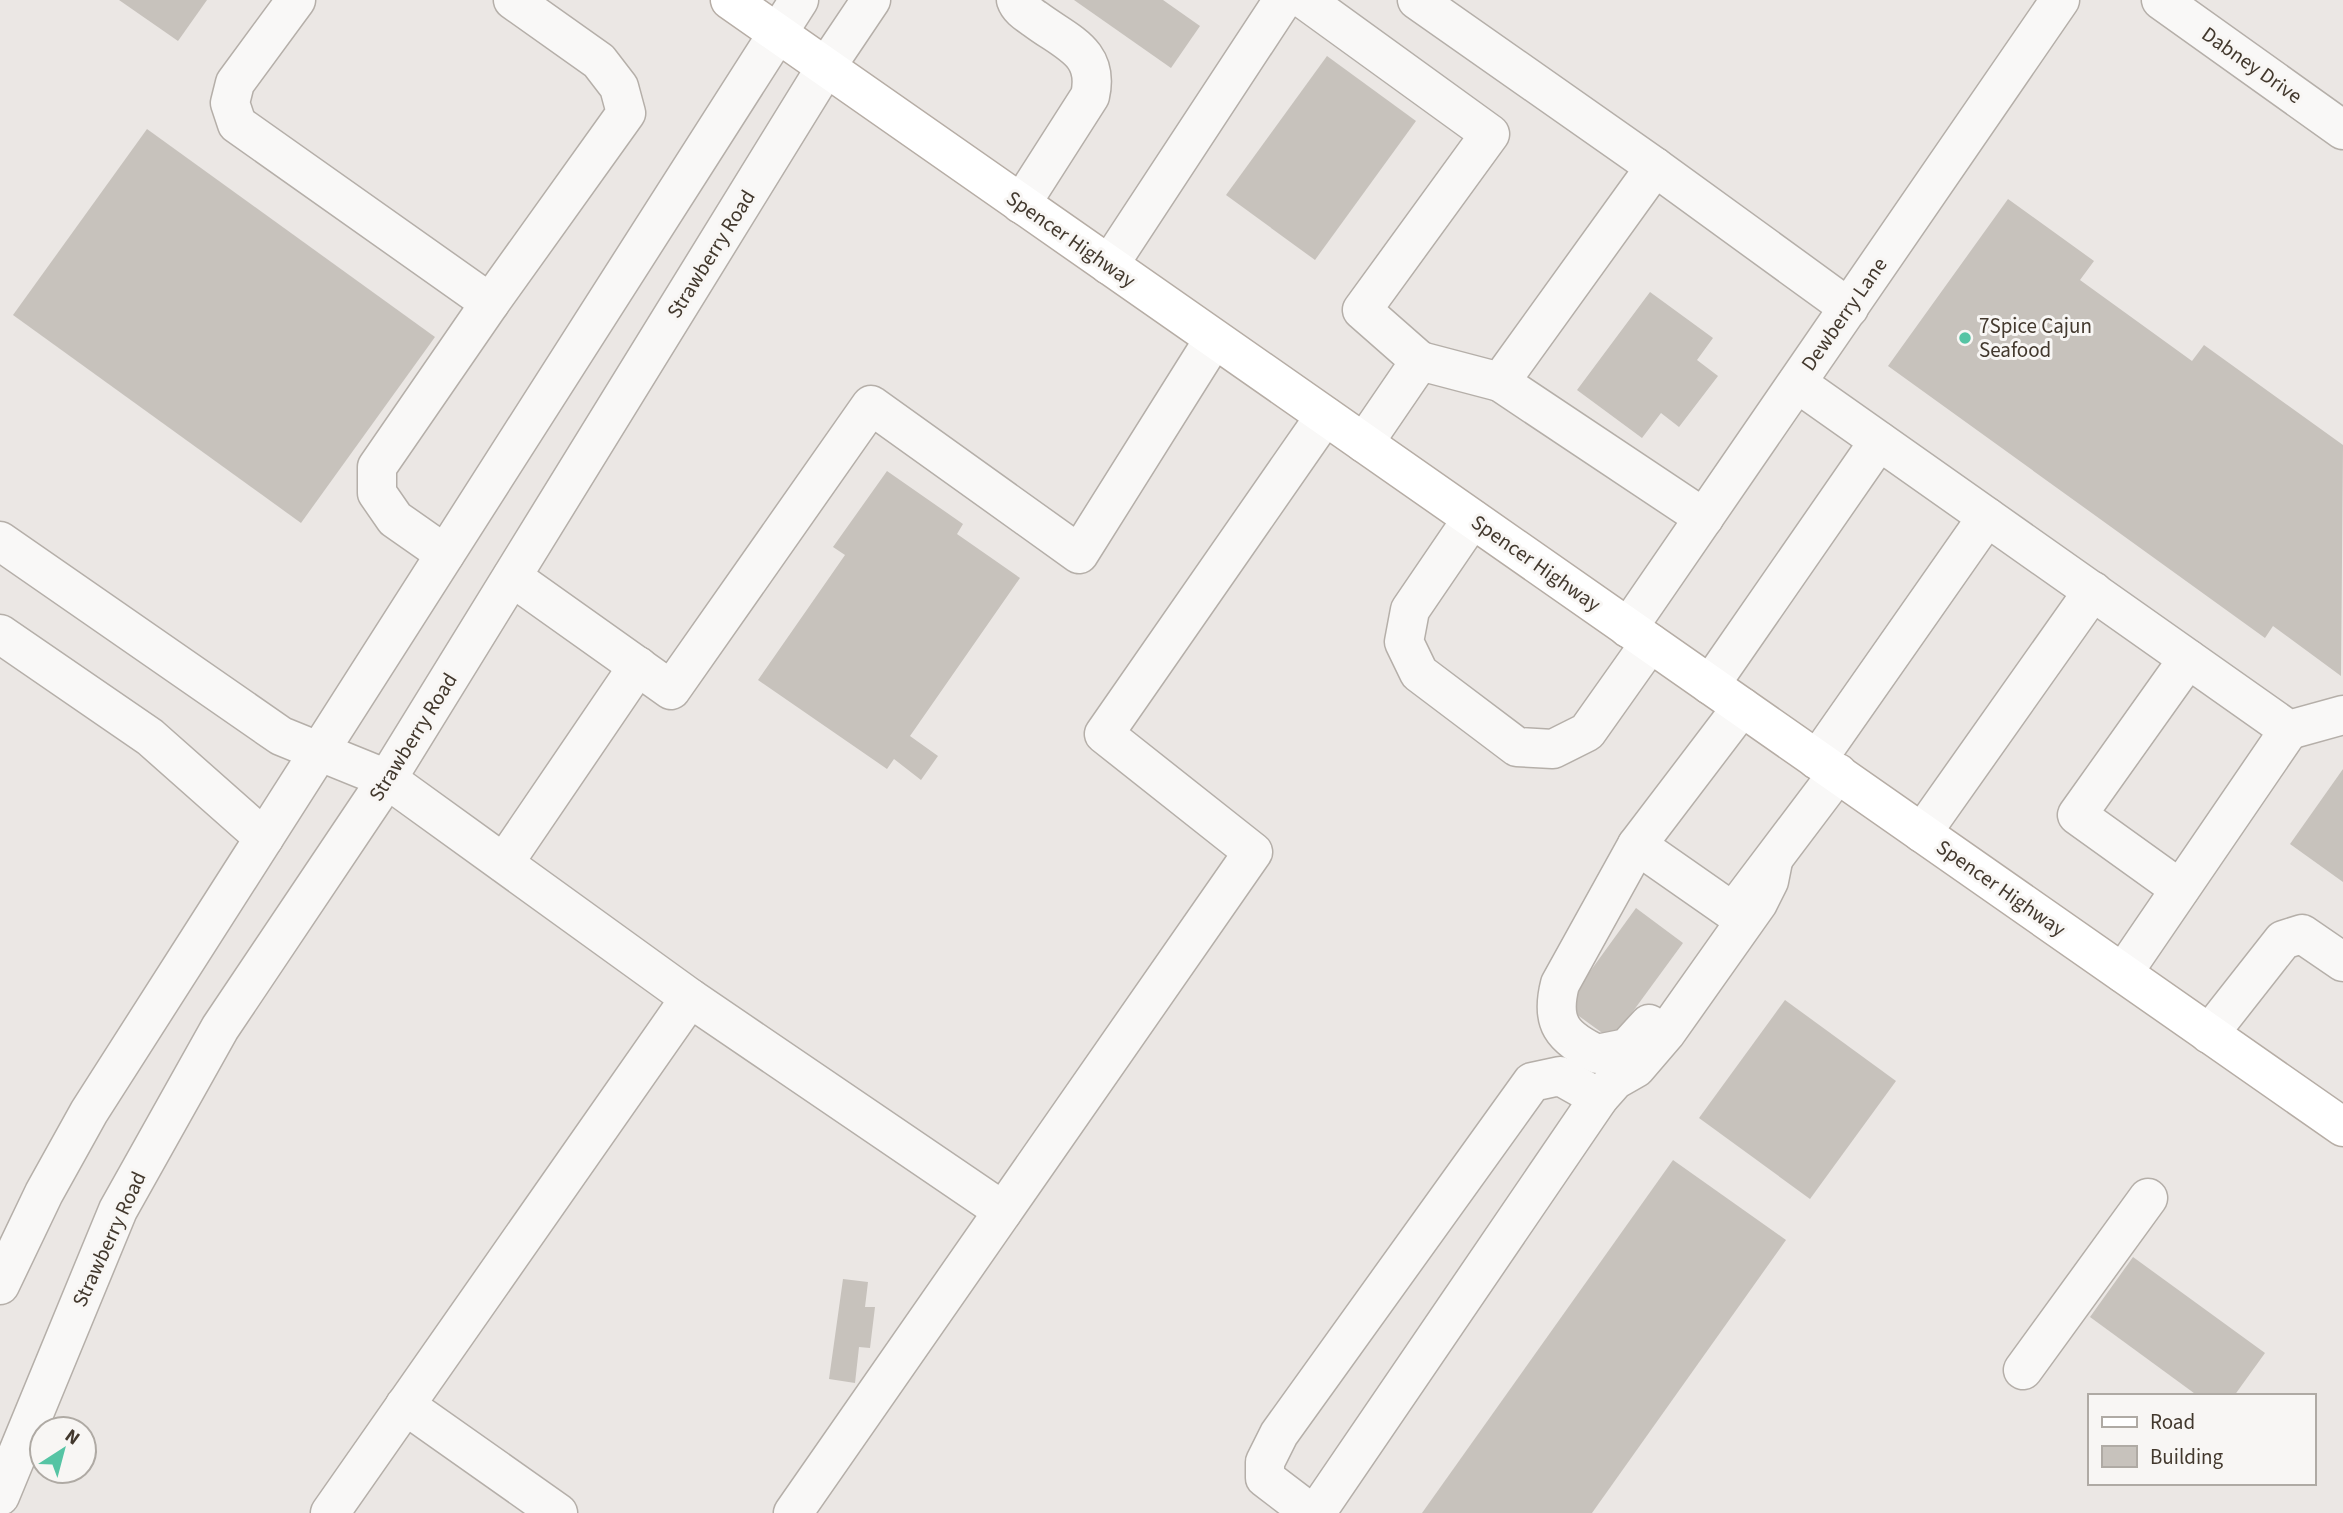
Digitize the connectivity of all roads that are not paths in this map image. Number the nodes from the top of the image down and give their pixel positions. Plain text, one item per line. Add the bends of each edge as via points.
1 (296, 0) edge
2 (513, 0) edge
3 (730, 0) edge
4 (799, 0) edge
5 (871, 0) edge
6 (1016, 0) edge
7 (1283, 0) edge
8 (1305, 0) edge
9 (1417, 0) edge
10 (2060, 0) edge
11 (2161, 0) edge
12 (778, 33) junction
13 (825, 67) junction
14 (2343, 130) edge
15 (1655, 167) junction
16 (1021, 204) junction
17 (1109, 265) junction
18 (490, 303) junction
19 (1849, 308) junction
20 (1214, 338) junction
21 (1420, 361) junction
22 (1500, 382) junction
23 (1797, 383) junction
24 (1325, 416) junction
25 (1879, 442) junction
26 (1364, 443) junction
27 (1987, 517) junction
28 (1704, 518) junction
29 (1472, 519) junction
30 (0, 541) edge
31 (445, 555) junction
32 (512, 577) junction
33 (2093, 591) junction
34 (0, 634) edge
35 (1639, 635) junction
36 (2188, 659) junction
37 (638, 666) junction
38 (1710, 685) junction
39 (1742, 707) junction
40 (2343, 715) edge
41 (2289, 730) junction
42 (318, 753) junction
43 (1828, 766) junction
44 (387, 779) junction
45 (1922, 833) junction
46 (264, 838) junction
47 (1637, 845) junction
48 (1773, 861) junction
49 (504, 863) junction
50 (2180, 889) junction
51 (1733, 912) junction
52 (2343, 961) edge
53 (2123, 973) junction
54 (690, 998) junction
55 (2210, 1034) junction
56 (1599, 1098) junction
57 (2343, 1127) edge
58 (2148, 1198) dead end
59 (1003, 1211) junction
60 (0, 1285) edge
61 (2022, 1370) dead end
62 (405, 1405) junction
63 (0, 1496) edge
64 (330, 1513) edge
65 (558, 1513) edge
66 (793, 1513) edge
67 (1313, 1513) edge

1 - 18 street via 235,83 230,103 237,124
2 - 18 street via 599,61 619,87 626,113
3 - 12 main road, Spencer Highway
4 - 12 street
5 - 13 street, Strawberry Road
6 - 16 street via 1089,60 1094,78 1090,96
7 - 17 street
8 - 21 street via 1490,135 1362,310
9 - 15 street
10 - 19 street, Dewberry Lane
11 - 14 street, Dabney Drive
12 - 13 main road, Spencer Highway
12 - 31 street
13 - 16 main road, Spencer Highway
13 - 32 street, Strawberry Road
15 - 19 street
15 - 22 street
16 - 17 main road, Spencer Highway
17 - 20 main road, Spencer Highway
18 - 31 street via 377,467 377,493 395,519
19 - 23 street, Dewberry Lane
20 - 24 main road, Spencer Highway
20 - 37 street via 1079,554 872,405 671,690
21 - 22 street
21 - 26 street
22 - 28 street
23 - 25 street
23 - 28 street, Dewberry Lane
24 - 26 main road, Spencer Highway
24 - 59 street via 1104,734 1253,852
25 - 27 street
25 - 38 street
26 - 29 main road, Spencer Highway
27 - 33 street
27 - 43 street
28 - 35 street, Dewberry Lane
29 - 35 main road, Spencer Highway
29 - 35 street, Dewberry Lane via 1410,610 1404,642 1419,673 1517,747 1553,750 1587,732
30 - 42 street via 281,736
31 - 42 street
32 - 37 street
32 - 44 street, Strawberry Road
33 - 36 street
33 - 45 street
34 - 46 street via 150,737
35 - 38 main road, Spencer Highway
36 - 41 street
36 - 50 street via 2077,815
37 - 49 street
38 - 39 main road, Spencer Highway
39 - 43 main road, Spencer Highway
39 - 47 street
40 - 41 street
41 - 50 street
42 - 44 street
42 - 46 street
43 - 45 main road, Spencer Highway
43 - 48 street
44 - 49 street
44 - 63 street, Strawberry Road via 220,1028 118,1210
45 - 53 main road, Spencer Highway
46 - 60 street via 89,1112
47 - 51 street
47 - 51 street via 1560,984 1554,1008 1563,1032 1580,1046 1597,1054 1627,1048
48 - 51 street
48 - 56 street via 1758,903 1666,1033 1636,1068 1615,1080
49 - 54 street
50 - 53 street
52 - 55 street via 2302,934 2283,940
53 - 55 main road, Spencer Highway
54 - 59 street
54 - 62 street
55 - 57 main road, Spencer Highway
56 - 67 street
56 - 67 street via 1560,1076 1532,1082 1279,1434 1265,1461 1265,1478
58 - 61 street
59 - 66 street
62 - 64 street
62 - 65 street

